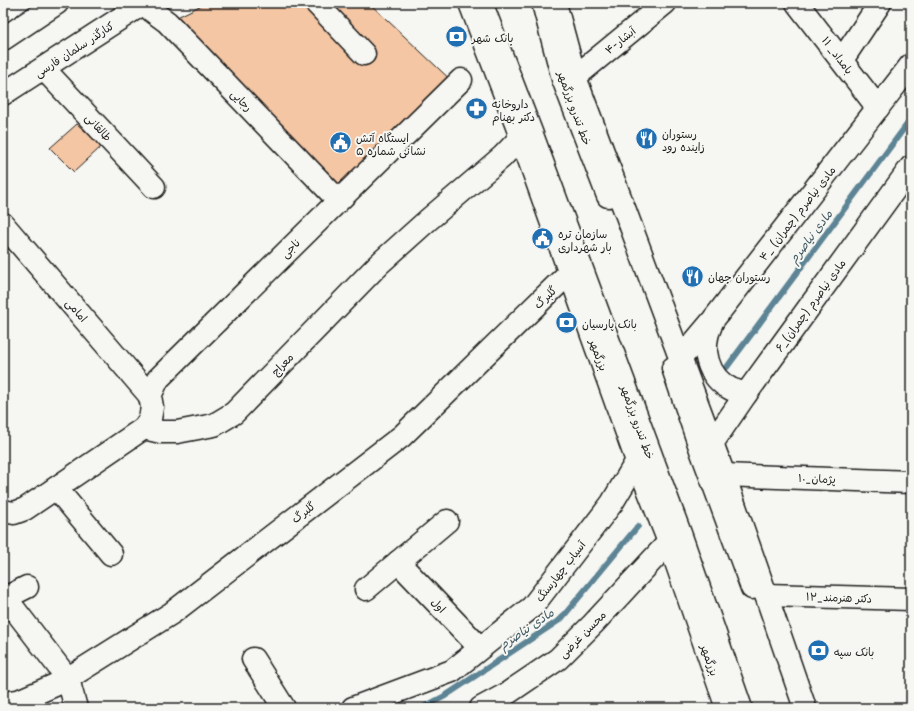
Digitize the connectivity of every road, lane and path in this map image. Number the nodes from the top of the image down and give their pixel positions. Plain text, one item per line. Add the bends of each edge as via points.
1 (57, 3) edge
2 (144, 3) edge
3 (316, 3) edge
4 (470, 3) edge
5 (482, 3) edge
6 (543, 3) edge
7 (555, 3) edge
8 (665, 3) edge
9 (797, 3) edge
10 (880, 3) edge
11 (3, 39) edge
12 (364, 54) dead end
13 (842, 60) junction
14 (911, 65) edge
15 (44, 69) junction
16 (575, 77) junction
17 (461, 80) dead end
18 (3, 94) edge
19 (878, 108) junction
20 (521, 137) junction
21 (911, 166) edge
22 (154, 187) dead end
23 (338, 200) junction
24 (3, 224) edge
25 (569, 273) junction
26 (713, 320) junction
27 (681, 358) junction
28 (746, 394) junction
29 (150, 396) junction
30 (144, 428) junction
31 (712, 445) junction
32 (637, 461) junction
33 (724, 475) junction
34 (911, 482) edge
35 (56, 488) junction
36 (3, 511) edge
37 (448, 521) dead end
38 (669, 542) junction
39 (111, 554) dead end
40 (398, 562) junction
41 (27, 587) dead end
42 (366, 589) dead end
43 (766, 595) junction
44 (4, 598) edge
45 (911, 599) edge
46 (480, 648) junction
47 (252, 659) dead end
48 (68, 679) junction
49 (3, 703) edge
50 (76, 708) edge
51 (284, 708) edge
52 (352, 708) edge
53 (481, 708) edge
54 (727, 708) edge
55 (741, 708) edge
56 (794, 708) edge
57 (805, 708) edge

1 - 11 street
2 - 15 street, کنارگذر سلمان فارسی
2 - 23 street, رجایی via 167,22
3 - 12 street
4 - 20 street, بزرگمهر
5 - 55 street, خط تندرو بزرگمهر via 681,536
6 - 56 street, خط تندرو بزرگمهر via 563,78 671,362
7 - 16 street
8 - 16 street, ۴-آبشار
9 - 13 street, ۱۱ _بامداد
10 - 13 street
13 - 19 street, ۱۱ _بامداد
14 - 19 street, ۴_ مادی نیاصرم (چمران)
15 - 18 street, کنارگذر سلمان فارسی
15 - 22 street, طالقانی
16 - 27 street
17 - 23 street, ناجی
19 - 26 street, ۴_ مادی نیاصرم (چمران)
20 - 25 street, بزرگمهر
20 - 30 street, معراج via 502,157 379,264 234,414 214,424 177,432
21 - 28 street, ۶_مادی نیاصرم (چمران)
23 - 29 street, ناجی via 158,379
24 - 29 street, امامی
25 - 32 street, بزرگمهر
25 - 48 street, گلبرگ via 402,436 172,613
26 - 27 street, ۴_ مادی نیاصرم (چمران)
26 - 28 street via 706,335 705,351 709,366 718,380 731,389
27 - 31 street
28 - 31 street, ۶_مادی نیاصرم (چمران)
29 - 30 street, ناجی via 150,419
30 - 35 street
31 - 33 street
32 - 38 street, بزرگمهر
32 - 46 street, آسیاب چهارسنگ via 612,503 532,607
33 - 34 street, ۱۰_پژمان
33 - 43 street
35 - 36 street via 25,509 14,513
35 - 39 street
37 - 40 street
38 - 53 street, محسن غرضی via 558,659
38 - 54 street, بزرگمهر
40 - 42 street
40 - 46 street, اول
41 - 44 street
43 - 45 street, ۱۲_دکتر هنرمند
43 - 57 street
44 - 48 street
46 - 52 street, آسیاب چهارسنگ via 452,670
47 - 51 street
48 - 49 street, گلبرگ via 18,701
48 - 50 street

